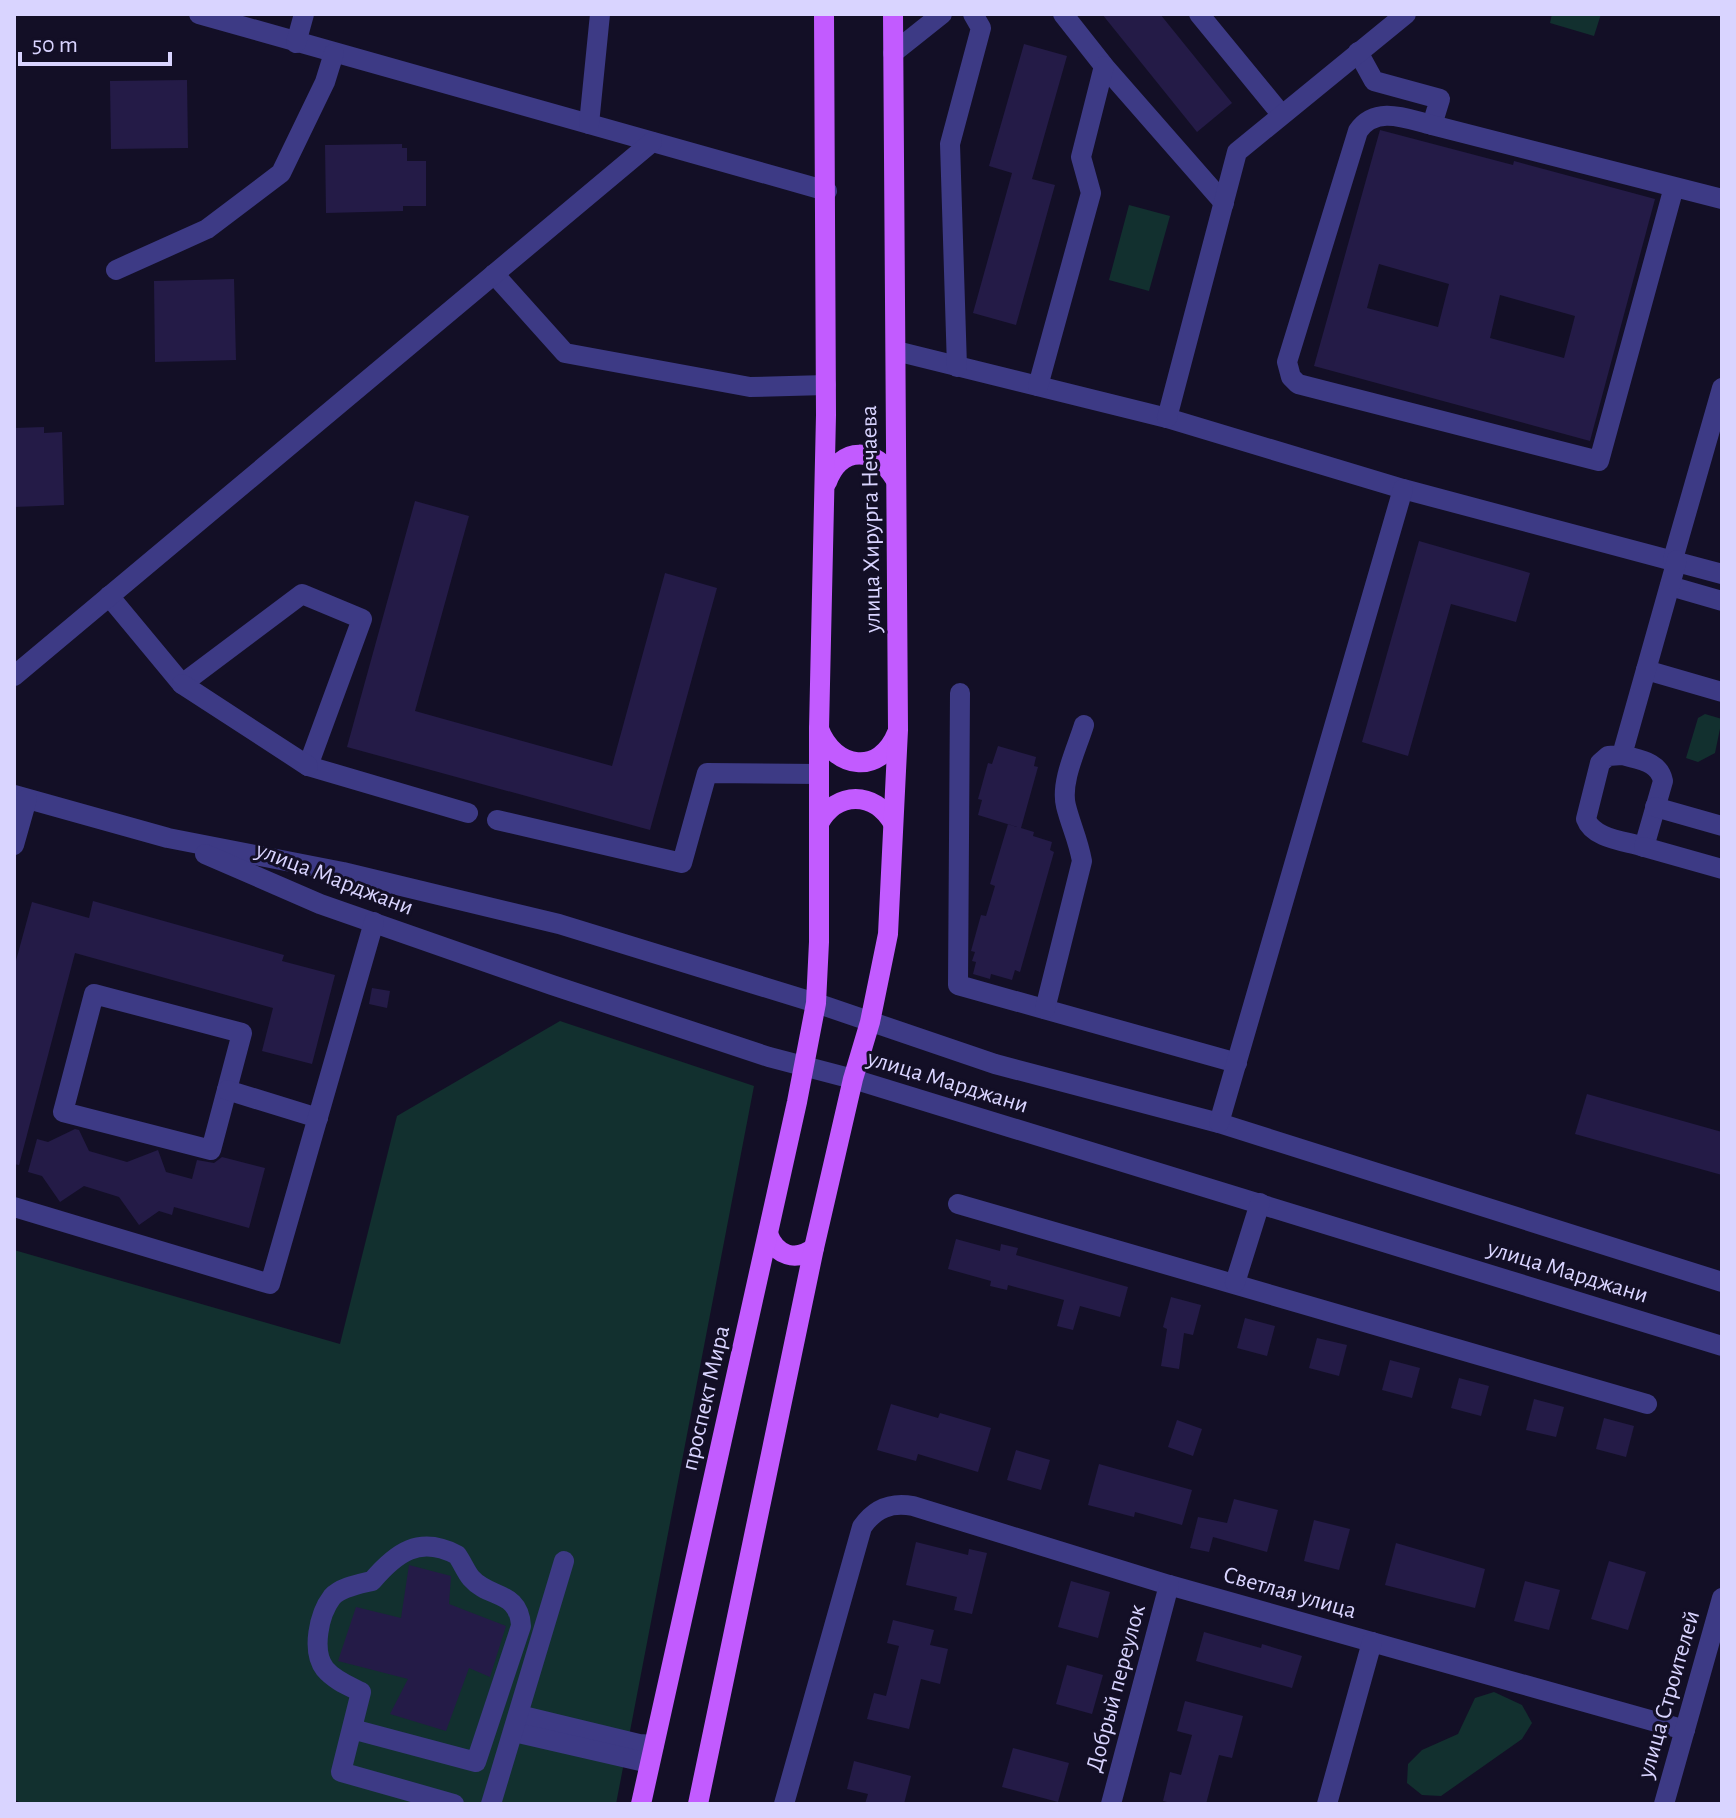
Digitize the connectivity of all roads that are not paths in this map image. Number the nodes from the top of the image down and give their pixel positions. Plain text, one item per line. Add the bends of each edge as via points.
1 (199, 14) edge
2 (304, 14) edge
3 (600, 14) edge
4 (824, 14) edge
5 (893, 14) edge
6 (973, 14) edge
7 (1063, 14) edge
8 (1199, 14) edge
9 (1406, 14) edge
10 (940, 15) edge
11 (296, 43) junction
12 (1358, 52) junction
13 (334, 53) junction
14 (893, 53) junction
15 (1104, 66) junction
16 (1281, 114) junction
17 (589, 124) junction
18 (1432, 125) junction
19 (652, 142) junction
20 (1674, 187) junction
21 (827, 191) junction
22 (1722, 199) edge
23 (1224, 203) junction
24 (116, 270) dead end
25 (494, 274) junction
26 (896, 351) junction
27 (957, 367) junction
28 (826, 385) junction
29 (1038, 386) junction
30 (1722, 388) edge
31 (1167, 418) junction
32 (895, 479) junction
33 (826, 484) junction
34 (1403, 489) junction
35 (1675, 560) junction
36 (1722, 574) edge
37 (1670, 586) junction
38 (109, 596) junction
39 (1722, 601) edge
40 (1646, 670) junction
41 (14, 676) edge
42 (182, 684) junction
43 (1722, 692) edge
44 (960, 693) dead end
45 (1084, 725) dead end
46 (819, 729) junction
47 (898, 730) junction
48 (1622, 755) junction
49 (308, 766) junction
50 (819, 774) junction
51 (21, 797) edge
52 (1655, 807) junction
53 (468, 813) dead end
54 (497, 820) dead end
55 (819, 823) junction
56 (893, 823) junction
57 (1722, 826) edge
58 (168, 838) junction
59 (14, 845) edge
60 (1644, 847) junction
61 (1722, 869) edge
62 (374, 922) junction
63 (816, 1003) junction
64 (1045, 1009) junction
65 (870, 1022) junction
66 (1237, 1063) junction
67 (805, 1065) junction
68 (853, 1079) junction
69 (227, 1090) junction
70 (318, 1118) junction
71 (1219, 1123) junction
72 (1260, 1203) junction
73 (958, 1204) dead end
74 (14, 1207) edge
75 (768, 1234) junction
76 (814, 1248) junction
77 (1722, 1282) edge
78 (1235, 1283) junction
79 (1722, 1346) edge
80 (1647, 1404) dead end
81 (564, 1561) dead end
82 (1169, 1585) junction
83 (1722, 1598) edge
84 (1372, 1642) junction
85 (516, 1724) junction
86 (352, 1729) junction
87 (1685, 1730) junction
88 (652, 1754) junction
89 (454, 1804) edge
90 (491, 1804) edge
91 (641, 1804) edge
92 (698, 1804) edge
93 (784, 1804) edge
94 (1111, 1804) edge
95 (1327, 1804) edge
96 (1664, 1804) edge

1 - 11 street
2 - 11 street
3 - 17 street
4 - 21 main road, улица Хирурга Нечаева
5 - 14 main road, улица Хирурга Нечаева
6 - 27 street via 981,28 950,144
7 - 15 street
8 - 16 street
9 - 12 street
10 - 14 street
11 - 13 street
12 - 16 street
12 - 18 street via 1374,81 1440,99
13 - 17 street
13 - 24 street via 281,173 207,229
14 - 26 main road, улица Хирурга Нечаева
15 - 23 street
15 - 29 street via 1081,157 1091,193
16 - 23 street via 1237,152
17 - 19 street
18 - 20 street
18 - 20 street via 1374,116 1358,131 1287,362 1298,384 1599,461
19 - 21 street
19 - 25 street
20 - 22 street
21 - 28 main road, улица Хирурга Нечаева
23 - 31 street
25 - 28 street via 565,353 750,387
25 - 38 street
26 - 27 street
26 - 32 main road, улица Хирурга Нечаева
27 - 29 street
28 - 33 main road, улица Хирурга Нечаева
29 - 31 street
30 - 35 street
31 - 34 street
32 - 33 main road via 874,456 858,454 831,470
32 - 47 main road, улица Хирурга Нечаева
33 - 46 main road, улица Хирурга Нечаева
34 - 35 street
34 - 66 street
35 - 36 street
35 - 37 street
37 - 39 street
37 - 40 street
38 - 41 street
38 - 42 street
40 - 43 street
40 - 48 street
42 - 49 street
42 - 49 street via 302,594 362,619
44 - 64 street via 958,985
45 - 64 street via 1065,803 1082,861
46 - 47 main road via 836,756 850,762 881,756
46 - 50 main road, улица Хирурга Нечаева
47 - 56 main road, улица Хирурга Нечаева
48 - 52 street via 1660,770 1663,781
48 - 60 street via 1600,763 1586,819 1599,834
49 - 53 street
50 - 54 street via 707,773 682,863
50 - 55 main road, улица Хирурга Нечаева
51 - 58 street, улица Марджани
51 - 59 street
52 - 57 street
52 - 60 street
55 - 56 main road via 834,805 856,798 878,805
55 - 63 main road, улица Хирурга Нечаева
56 - 65 main road, улица Хирурга Нечаева via 888,934
58 - 62 street, улица Марджани
58 - 63 street, улица Марджани via 343,872 559,924
60 - 61 street
62 - 67 street, улица Марджани via 731,1045
62 - 70 street
63 - 65 street, улица Марджани
63 - 67 main road, проспект Мира
64 - 66 street
65 - 68 main road
65 - 71 street, улица Марджани via 995,1064
66 - 71 street
67 - 68 street, улица Марджани
67 - 75 main road, проспект Мира
68 - 72 street, улица Марджани
68 - 76 main road
69 - 69 street via 242,1033 94,994 63,1112 211,1150
69 - 70 street
70 - 74 street via 270,1284
71 - 77 street, улица Марджани
72 - 78 street
72 - 79 street, улица Марджани
73 - 78 street
75 - 76 main road via 787,1255
75 - 88 main road, проспект Мира
76 - 92 main road
78 - 80 street
81 - 85 street
82 - 84 street, Светлая улица
82 - 93 street, Светлая улица via 913,1506 883,1508 862,1527
82 - 94 street, Добрый переулок
83 - 87 street, улица Строителей
84 - 87 street, Светлая улица
84 - 95 street
85 - 88 street via 639,1744
85 - 90 street
86 - 86 street via 361,1692 332,1677 317,1646 333,1596 372,1581 396,1556 431,1547 457,1555 480,1586 512,1602 521,1626 476,1762
86 - 89 street via 341,1772
87 - 96 street, улица Строителей
88 - 91 main road, проспект Мира

